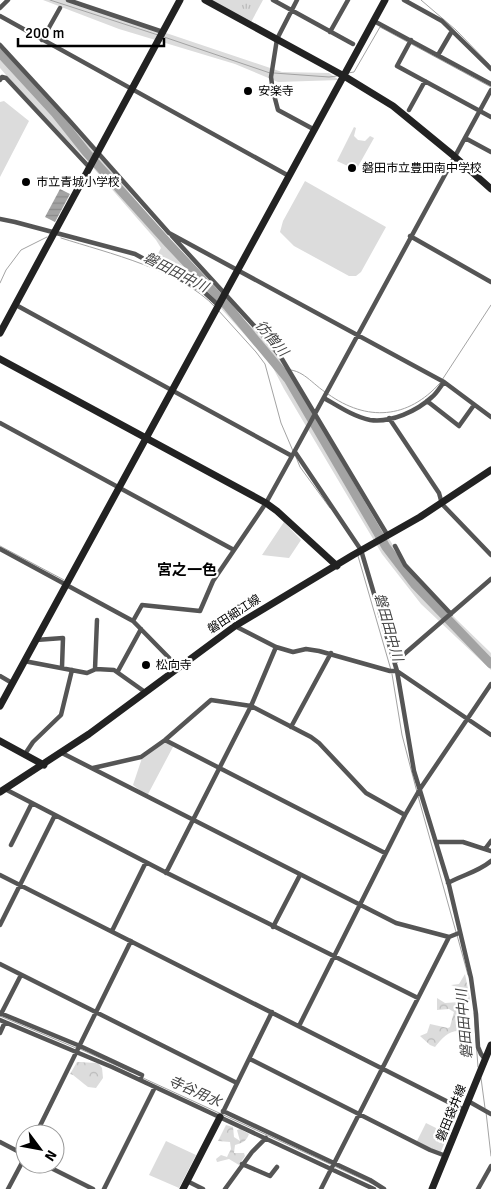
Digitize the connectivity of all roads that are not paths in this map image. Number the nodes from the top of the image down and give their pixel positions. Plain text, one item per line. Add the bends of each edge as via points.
1 (8, 0) edge
2 (68, 0) edge
3 (180, 0) edge
4 (205, 0) edge
5 (272, 0) edge
6 (297, 0) edge
7 (348, 0) edge
8 (385, 0) edge
9 (404, 0) edge
10 (0, 8) edge
11 (60, 8) dead end
12 (291, 11) junction
13 (0, 16) edge
14 (374, 20) junction
15 (452, 31) junction
16 (163, 32) junction
17 (330, 32) junction
18 (277, 39) junction
19 (42, 40) junction
20 (411, 40) junction
21 (353, 44) dead end
22 (0, 46) edge
23 (438, 55) junction
24 (491, 69) edge
25 (344, 76) junction
26 (0, 80) edge
27 (425, 81) junction
28 (491, 84) edge
29 (132, 90) junction
30 (491, 90) edge
31 (409, 110) dead end
32 (480, 110) junction
33 (491, 117) edge
34 (315, 130) junction
35 (464, 138) junction
36 (491, 152) edge
37 (98, 154) junction
38 (454, 156) junction
39 (90, 168) junction
40 (289, 176) junction
41 (491, 190) edge
42 (0, 219) edge
43 (55, 233) junction
44 (169, 233) junction
45 (410, 236) junction
46 (238, 270) junction
47 (491, 282) edge
48 (224, 294) junction
49 (16, 305) junction
50 (218, 305) junction
51 (0, 333) edge
52 (358, 334) junction
53 (0, 359) edge
54 (444, 382) junction
55 (171, 391) junction
56 (324, 398) junction
57 (427, 401) junction
58 (474, 405) junction
59 (314, 415) junction
60 (491, 417) edge
61 (389, 418) junction
62 (0, 423) edge
63 (146, 439) junction
64 (294, 454) junction
65 (491, 470) edge
66 (119, 487) junction
67 (266, 503) junction
68 (442, 504) junction
69 (388, 536) junction
70 (394, 546) dead end
71 (0, 549) edge
72 (234, 550) junction
73 (361, 550) junction
74 (491, 555) edge
75 (337, 566) junction
76 (491, 579) edge
77 (66, 584) junction
78 (451, 614) junction
79 (97, 620) dead end
80 (133, 621) junction
81 (235, 626) junction
82 (141, 630) junction
83 (36, 640) junction
84 (276, 647) junction
85 (331, 654) junction
86 (24, 661) junction
87 (395, 662) junction
88 (62, 667) junction
89 (178, 667) junction
90 (95, 669) junction
91 (72, 670) junction
92 (118, 671) junction
93 (397, 672) junction
94 (0, 676) edge
95 (12, 683) junction
96 (491, 684) edge
97 (145, 692) junction
98 (0, 706) edge
99 (251, 706) junction
100 (466, 718) junction
101 (291, 727) junction
102 (491, 735) edge
103 (165, 740) junction
104 (0, 741) edge
105 (62, 753) junction
106 (25, 754) junction
107 (44, 765) junction
108 (93, 768) junction
109 (220, 769) junction
110 (420, 789) junction
111 (2, 790) edge
112 (32, 803) junction
113 (55, 815) junction
114 (405, 815) junction
115 (193, 820) junction
116 (491, 841) edge
117 (436, 842) junction
118 (11, 845) dead end
119 (489, 852) edge
120 (385, 853) junction
121 (491, 861) edge
122 (146, 862) junction
123 (166, 873) junction
124 (0, 875) edge
125 (300, 875) junction
126 (448, 883) junction
127 (20, 885) junction
128 (360, 905) junction
129 (0, 925) edge
130 (273, 927) junction
131 (112, 931) junction
132 (460, 933) junction
133 (449, 937) junction
134 (131, 942) junction
135 (334, 956) junction
136 (0, 964) edge
137 (21, 975) junction
138 (418, 998) junction
139 (272, 1012) junction
140 (96, 1013) junction
141 (1, 1014) edge
142 (3, 1021) edge
143 (299, 1026) junction
144 (0, 1033) edge
145 (491, 1045) edge
146 (80, 1046) junction
147 (77, 1052) junction
148 (250, 1059) junction
149 (485, 1059) junction
150 (383, 1068) junction
151 (140, 1080) junction
152 (237, 1083) junction
153 (155, 1087) junction
154 (468, 1100) junction
155 (464, 1110) junction
156 (221, 1114) junction
157 (491, 1114) edge
158 (359, 1115) junction
159 (41, 1124) edge
160 (266, 1138) junction
161 (0, 1142) edge
162 (15, 1150) edge
163 (446, 1156) junction
164 (334, 1163) junction
165 (242, 1164) junction
166 (491, 1166) edge
167 (276, 1167) dead end
168 (332, 1169) junction
169 (16, 1174) edge
170 (63, 1174) edge
171 (187, 1181) junction
172 (8, 1189) edge
173 (93, 1189) edge
174 (104, 1189) edge
175 (183, 1189) edge
176 (203, 1189) edge
177 (225, 1189) edge
178 (321, 1189) edge
179 (374, 1189) edge
180 (384, 1189) edge
181 (432, 1189) edge
182 (478, 1189) edge

1 - 10 street
2 - 16 street
3 - 16 street
4 - 18 street
5 - 12 street
6 - 12 street
7 - 17 street
8 - 14 street
9 - 15 street via 442,21
11 - 19 street
12 - 17 street
12 - 18 street
13 - 19 street
14 - 20 street
14 - 25 street
15 - 23 street
15 - 24 street
16 - 29 street
17 - 21 street
18 - 25 street
18 - 34 street via 272,77 278,110
19 - 29 street
20 - 23 street
20 - 27 street via 397,66
22 - 37 street
23 - 28 street
25 - 34 street
25 - 38 street via 393,106
26 - 39 street via 6,78
27 - 31 street
27 - 32 street
29 - 37 street
29 - 40 street
30 - 32 street
32 - 33 street
32 - 35 street
34 - 40 street
35 - 36 street
35 - 38 street
37 - 39 street
37 - 44 street
38 - 41 street
38 - 45 street
39 - 43 street
40 - 46 street
42 - 43 street
43 - 49 street
43 - 50 street via 135,254 202,291
44 - 46 street
44 - 48 street
45 - 47 street
45 - 52 street
46 - 48 street
46 - 52 street
48 - 50 street
48 - 59 street via 282,359
49 - 51 street
49 - 55 street
50 - 55 street
52 - 54 street
52 - 56 street
53 - 63 street
54 - 57 street
54 - 58 street
55 - 63 street
55 - 64 street
56 - 59 street
56 - 61 street via 354,415 371,420
57 - 58 street via 459,426
57 - 61 street via 416,410
58 - 60 street
59 - 64 street
59 - 69 street
61 - 68 street via 439,493
62 - 66 street
63 - 66 street
63 - 67 street
64 - 67 street
64 - 73 street
65 - 68 street, 磐田細江線
66 - 72 street
66 - 77 street
67 - 72 street
67 - 75 street
68 - 69 street, 磐田細江線
68 - 74 street
69 - 73 street, 磐田細江線
70 - 78 street via 405,565
71 - 77 street
72 - 80 street via 213,581 200,611 142,605
73 - 75 street, 磐田細江線
73 - 87 street
75 - 81 street, 磐田細江線
76 - 78 street
77 - 80 street
77 - 83 street
78 - 87 street
79 - 90 street
80 - 82 street
81 - 84 street
81 - 89 street, 磐田細江線
82 - 89 street
82 - 92 street
83 - 86 street
83 - 88 street via 63,638
84 - 85 street via 294,652 306,648
84 - 99 street
85 - 93 street
85 - 101 street
86 - 88 street
86 - 95 street
87 - 93 street
88 - 91 street
89 - 97 street, 磐田細江線
90 - 91 street via 87,673
90 - 92 street
91 - 106 street via 61,715
92 - 97 street
93 - 100 street
93 - 110 street
94 - 95 street
95 - 98 street
96 - 100 street
97 - 105 street, 磐田細江線
99 - 101 street
99 - 103 street via 211,700
99 - 109 street
100 - 102 street
100 - 110 street
101 - 114 street via 319,743 366,793
103 - 108 street via 141,756
103 - 109 street
104 - 106 street
105 - 107 street, 磐田細江線
105 - 108 street
106 - 107 street
107 - 111 street, 磐田細江線
108 - 115 street
109 - 115 street
109 - 120 street
110 - 114 street
110 - 117 street
111 - 112 street
112 - 113 street
112 - 118 street
113 - 122 street
113 - 127 street
114 - 120 street
115 - 123 street
115 - 125 street
116 - 119 street
117 - 119 street via 463,842
117 - 126 street
120 - 128 street
121 - 126 street
122 - 123 street
122 - 131 street
123 - 130 street
124 - 127 street
125 - 128 street
125 - 130 street
126 - 132 street
127 - 129 street
127 - 131 street
128 - 133 street via 396,923
128 - 135 street
130 - 135 street
131 - 134 street
132 - 133 street
132 - 149 street via 473,987 478,1047
133 - 138 street
134 - 139 street
134 - 140 street
135 - 138 street
135 - 143 street
136 - 137 street
137 - 140 street
137 - 141 street
138 - 150 street
139 - 143 street
139 - 148 street
140 - 146 street
140 - 152 street
141 - 146 street
142 - 144 street
142 - 147 street
143 - 150 street
145 - 149 street, 磐田袋井線
146 - 147 street
146 - 151 street via 142,1075
147 - 151 street
147 - 159 street
148 - 152 street
148 - 158 street
149 - 154 street, 磐田袋井線
150 - 155 street
150 - 158 street
151 - 153 street
152 - 156 street
153 - 156 street
153 - 174 street
154 - 155 street, 磐田袋井線
154 - 157 street
155 - 163 street, 磐田袋井線
156 - 160 street
156 - 164 street
156 - 171 street
158 - 163 street
158 - 164 street
160 - 165 street
160 - 168 street
161 - 162 street
163 - 181 street, 磐田袋井線
164 - 168 street
164 - 180 street
165 - 167 street via 270,1176
165 - 177 street
166 - 182 street
168 - 178 street
168 - 179 street
169 - 172 street
170 - 173 street
171 - 175 street
171 - 176 street

